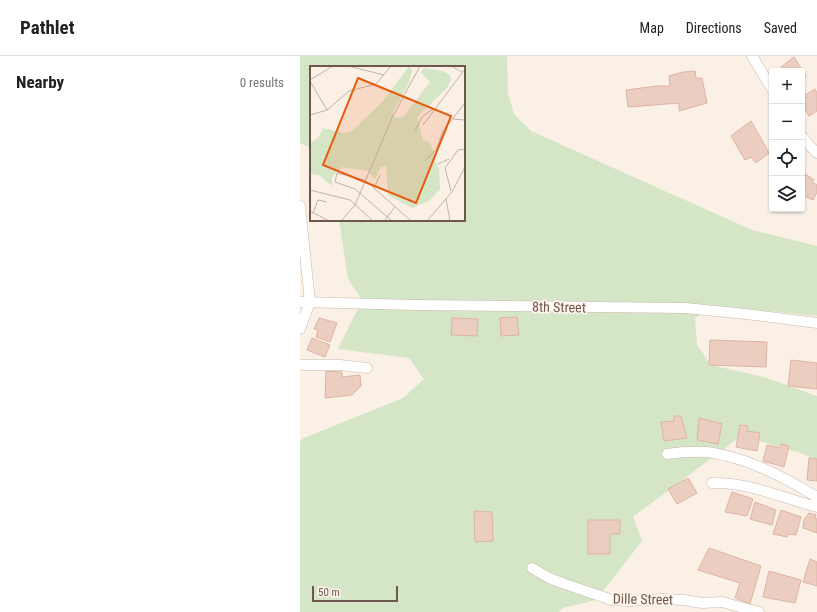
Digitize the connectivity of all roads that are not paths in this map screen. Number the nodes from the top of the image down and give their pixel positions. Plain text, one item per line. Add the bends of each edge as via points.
1 (752, 56) edge
2 (769, 84) edge
3 (805, 140) edge
4 (817, 153) edge
5 (300, 206) edge
6 (305, 302) edge
7 (817, 323) edge
8 (300, 329) edge
9 (300, 365) edge
10 (367, 368) dead end
11 (667, 454) dead end
12 (712, 483) dead end
13 (817, 499) edge
14 (817, 507) edge
15 (532, 568) dead end
16 (759, 612) edge

1 - 2 street
3 - 4 street
5 - 6 street
6 - 7 street, 8th Street via 685,308
6 - 8 street
9 - 10 street
11 - 13 street via 707,452 749,462 789,481
12 - 14 street via 745,485
15 - 16 street, Dille Street via 549,578 612,600 722,602

